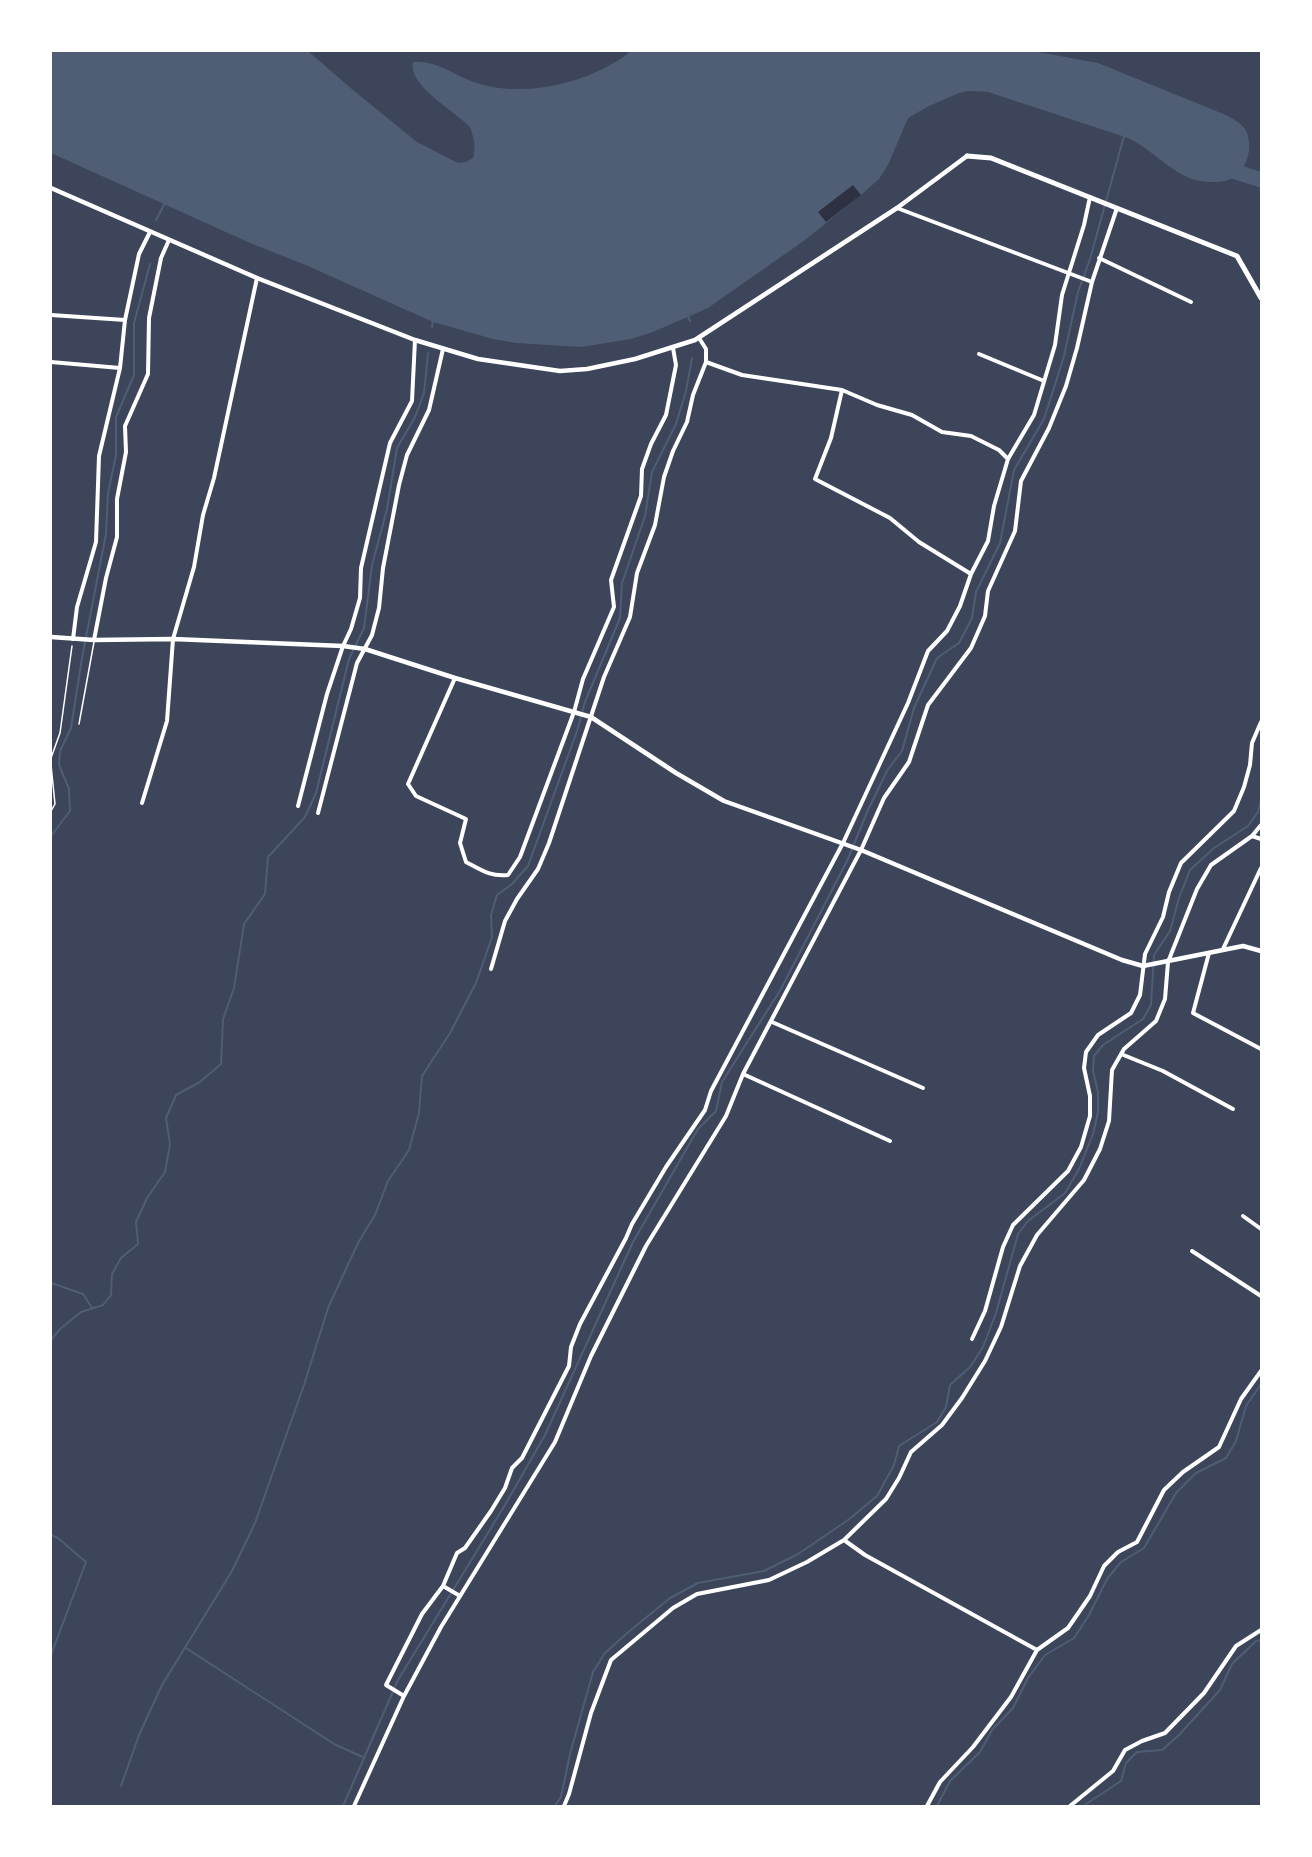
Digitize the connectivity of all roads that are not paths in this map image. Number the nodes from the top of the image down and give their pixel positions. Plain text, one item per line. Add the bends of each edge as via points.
1 (967, 156) joint
2 (51, 188) edge
3 (1090, 198) junction
4 (1114, 207) junction
5 (897, 208) junction
6 (150, 232) junction
7 (169, 240) junction
8 (1099, 258) junction
9 (1069, 273) junction
10 (257, 278) junction
11 (1090, 281) junction
12 (1261, 298) edge
13 (1191, 302) dead end
14 (51, 315) edge
15 (125, 320) junction
16 (699, 337) junction
17 (415, 340) junction
18 (673, 348) junction
19 (443, 349) junction
20 (979, 354) dead end
21 (51, 362) edge
22 (706, 362) junction
23 (120, 368) junction
24 (1044, 381) junction
25 (842, 390) junction
26 (1008, 459) junction
27 (971, 574) junction
28 (51, 637) edge
29 (173, 639) junction
30 (76, 640) junction
31 (92, 640) junction
32 (343, 646) junction
33 (362, 649) junction
34 (455, 678) junction
35 (575, 712) junction
36 (589, 716) junction
37 (1261, 722) edge
38 (79, 724) dead end
39 (142, 803) dead end
40 (298, 806) dead end
41 (318, 813) dead end
42 (1261, 825) edge
43 (1251, 836) junction
44 (1261, 840) edge
45 (846, 844) junction
46 (860, 850) junction
47 (1261, 868) edge
48 (1222, 949) junction
49 (1261, 951) edge
50 (1209, 953) junction
51 (1168, 962) junction
52 (1146, 966) junction
53 (491, 969) dead end
54 (772, 1022) junction
55 (1261, 1049) edge
56 (1121, 1054) junction
57 (743, 1074) junction
58 (923, 1088) dead end
59 (1233, 1109) dead end
60 (890, 1141) dead end
61 (1243, 1216) dead end
62 (1261, 1229) edge
63 (1192, 1251) dead end
64 (1261, 1296) edge
65 (972, 1339) dead end
66 (1261, 1371) edge
67 (844, 1540) junction
68 (445, 1587) junction
69 (460, 1596) junction
70 (1261, 1630) edge
71 (1037, 1650) junction
72 (401, 1694) junction
73 (354, 1806) edge
74 (564, 1806) edge
75 (927, 1806) edge
76 (1070, 1806) edge

1 - 3 main road via 991,158
1 - 5 street
2 - 6 street
3 - 4 main road
3 - 9 street
4 - 8 street
4 - 12 main road via 1237,256
5 - 9 street
5 - 16 street
6 - 7 street
6 - 15 street via 139,254
7 - 10 street
7 - 31 street via 160,258 149,318 148,374 125,426 117,537
8 - 11 street
8 - 13 street
9 - 11 street
9 - 24 street via 1056,345
10 - 17 street
10 - 29 street via 214,478 202,515 194,567
11 - 46 street via 1066,386 1050,428 1021,481 1015,531 988,591 985,616 971,648 928,705 909,762 884,798
14 - 15 street
15 - 23 street
16 - 18 street
16 - 22 street via 706,349
17 - 19 street
17 - 32 street via 412,401 390,443 361,568 360,598
18 - 19 street via 587,369 560,370 478,359
18 - 35 street via 676,365 666,415 642,469 642,496 611,580 614,607 583,679
19 - 33 street via 429,410 407,455 382,568 379,608 372,635
20 - 24 street
21 - 23 street
22 - 25 street via 742,375
22 - 36 street via 664,477 655,525 637,573 630,617
23 - 30 street via 99,456 96,542 77,607
24 - 26 street via 1034,415
25 - 26 street via 912,415 942,432 971,436
25 - 27 street via 831,438 815,479 890,518 919,542
26 - 27 street via 988,540
27 - 45 street via 947,631 928,651
28 - 30 street
29 - 31 street
29 - 32 street
29 - 39 street via 167,721
30 - 31 street
31 - 38 lane
32 - 33 street
32 - 40 street
33 - 34 street
33 - 41 street
34 - 35 street
34 - 35 street via 408,784 417,796 466,819 460,843 466,862 487,874 508,875 520,857
35 - 36 street
36 - 45 street via 724,801
36 - 53 street via 549,843 505,921
37 - 52 street via 1234,811 1181,863 1163,917 1145,954
42 - 43 street
43 - 44 street
43 - 51 street via 1211,865 1197,889
45 - 46 street
45 - 68 street via 711,1091 705,1110 632,1224 580,1324 568,1366 522,1458 512,1468 491,1511 465,1548 457,1553
46 - 52 street via 1122,960
46 - 54 street
47 - 48 street
48 - 49 street via 1242,946
48 - 50 street
50 - 51 street
50 - 55 street via 1193,1013
51 - 52 street
51 - 56 street via 1165,999 1156,1021
52 - 65 street via 1140,995 1131,1013 1098,1035 1086,1052 1090,1116 1081,1147 1068,1171 1012,1225 986,1311
54 - 57 street
54 - 58 street
56 - 59 street via 1163,1071
56 - 67 street via 1112,1070 1109,1121 1100,1149 1084,1180 1037,1235 1020,1266 1001,1327 985,1361 942,1425 911,1452 886,1499
57 - 60 street
57 - 69 street via 726,1116 646,1246 591,1356 555,1442
61 - 62 street
63 - 64 street
66 - 71 street via 1241,1399 1219,1447 1164,1490 1137,1542 1118,1552 1104,1566 1068,1628
67 - 71 street
67 - 74 street via 769,1580 697,1594 673,1608 611,1660
68 - 69 street
68 - 72 street via 422,1614 386,1685
69 - 72 street
70 - 76 street via 1236,1646 1204,1693 1165,1733 1125,1750 1113,1771
71 - 75 street via 1011,1696 973,1747 940,1782
72 - 73 street

